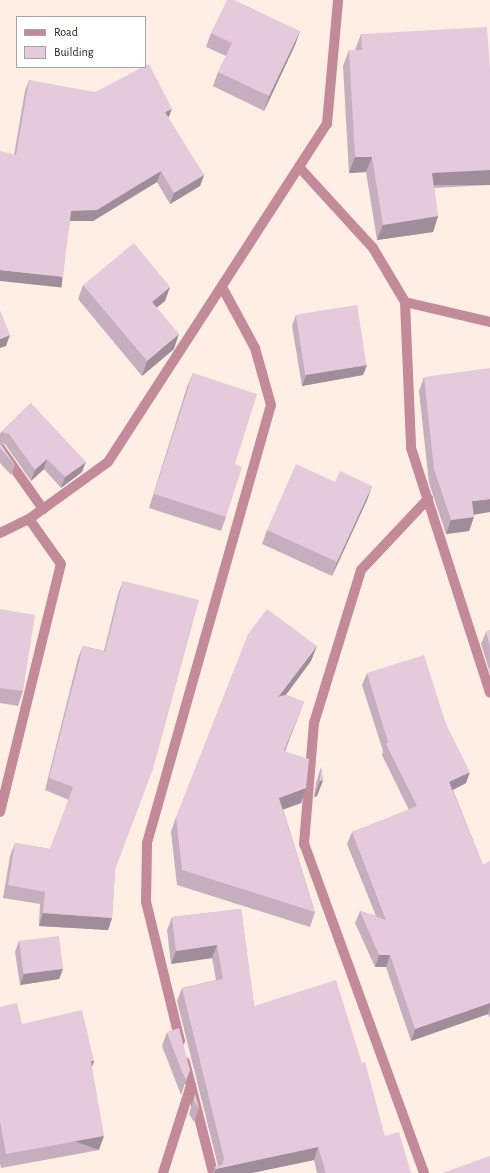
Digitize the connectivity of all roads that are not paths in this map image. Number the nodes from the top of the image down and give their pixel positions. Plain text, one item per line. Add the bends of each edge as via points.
1 (338, 0) edge
2 (299, 167) junction
3 (222, 287) junction
4 (405, 302) junction
5 (490, 322) edge
6 (0, 448) edge
7 (428, 499) junction
8 (42, 510) junction
9 (29, 519) junction
10 (0, 534) edge
11 (490, 693) edge
12 (0, 812) edge
13 (191, 1085) junction
14 (163, 1173) edge
15 (213, 1173) edge
16 (424, 1173) edge

1 - 2 street via 327,124
2 - 3 street
2 - 4 street via 373,248
3 - 8 street via 108,462
3 - 13 street via 255,348 271,405 147,842 146,902
4 - 5 street
4 - 7 street via 411,448
6 - 8 street
7 - 11 street
7 - 16 street via 361,570 314,723 304,844
8 - 9 street
9 - 10 street
9 - 12 street via 61,564
13 - 14 street
13 - 15 street

